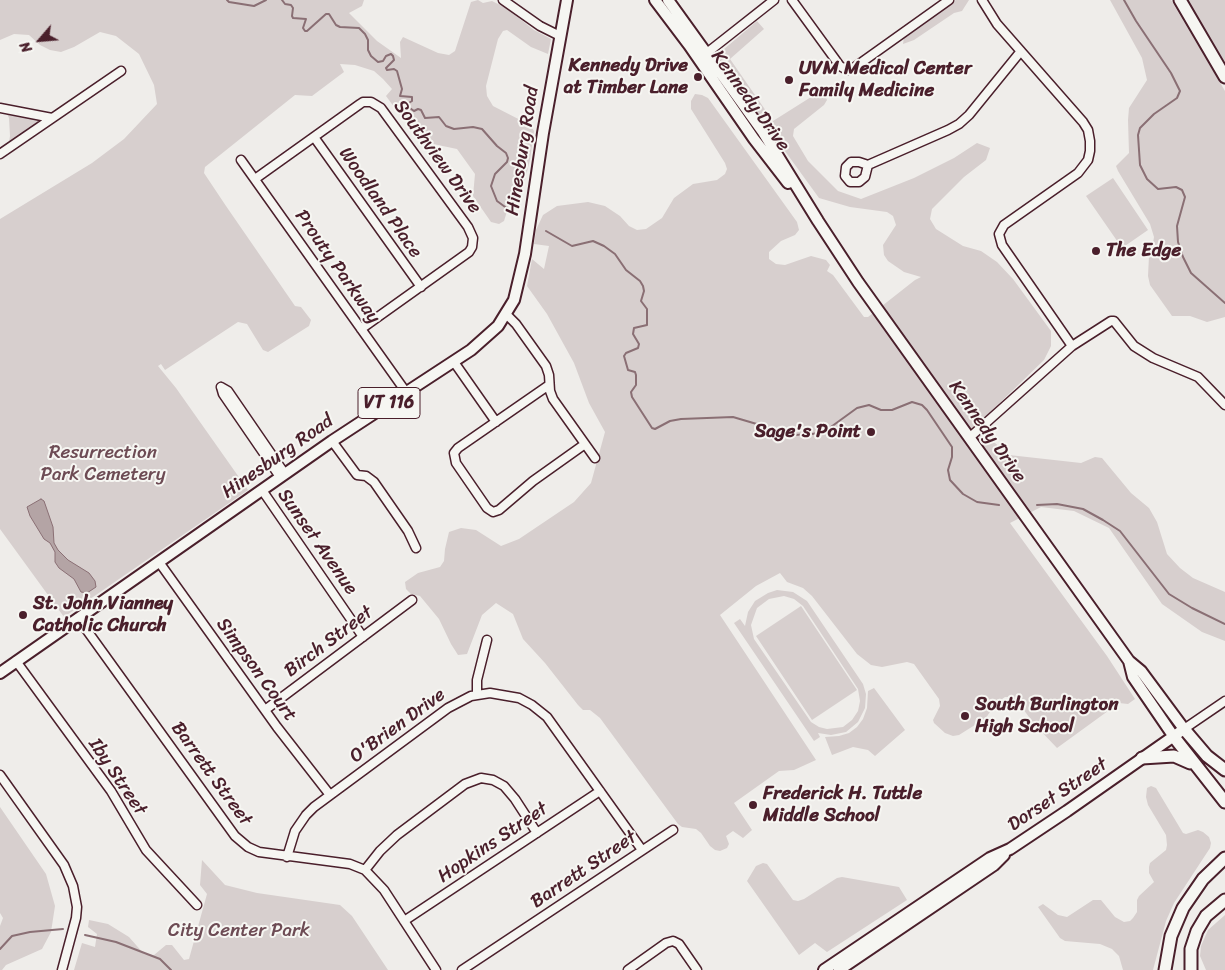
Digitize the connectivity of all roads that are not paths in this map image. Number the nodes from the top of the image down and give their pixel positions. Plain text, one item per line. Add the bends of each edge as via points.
1 (503, 0) edge
2 (567, 0) edge
3 (655, 0) edge
4 (668, 0) edge
5 (774, 0) edge
6 (792, 0) edge
7 (949, 0) edge
8 (982, 0) edge
9 (1180, 0) edge
10 (560, 36) junction
11 (1021, 51) junction
12 (702, 56) junction
13 (121, 71) dead end
14 (1225, 77) edge
15 (0, 108) edge
16 (52, 118) junction
17 (314, 137) junction
18 (0, 154) edge
19 (241, 160) dead end
20 (868, 165) dead end
21 (254, 179) junction
22 (420, 287) junction
23 (506, 314) junction
24 (361, 329) junction
25 (1072, 346) junction
26 (454, 362) junction
27 (549, 385) junction
28 (406, 392) junction
29 (1225, 405) edge
30 (496, 422) junction
31 (969, 438) junction
32 (332, 440) junction
33 (584, 444) junction
34 (595, 458) dead end
35 (282, 475) junction
36 (262, 490) junction
37 (416, 548) dead end
38 (159, 562) junction
39 (412, 600) dead end
40 (78, 618) junction
41 (363, 636) junction
42 (487, 640) dead end
43 (16, 661) junction
44 (1130, 661) junction
45 (0, 672) edge
46 (477, 695) junction
47 (1225, 702) edge
48 (265, 710) junction
49 (1184, 729) junction
50 (1174, 737) junction
51 (1142, 758) junction
52 (1198, 769) junction
53 (1225, 770) edge
54 (0, 775) edge
55 (600, 791) junction
56 (330, 795) junction
57 (1225, 802) edge
58 (673, 830) dead end
59 (537, 833) junction
60 (1010, 849) junction
61 (642, 850) junction
62 (287, 857) junction
63 (1225, 858) edge
64 (365, 870) junction
65 (1225, 900) edge
66 (197, 905) dead end
67 (404, 921) junction
68 (62, 970) edge
69 (436, 970) edge
70 (462, 970) edge
71 (628, 970) edge
72 (697, 970) edge
73 (824, 970) edge
74 (839, 970) edge
75 (1165, 970) edge
76 (1191, 970) edge

1 - 10 street
2 - 10 main road, Hinesburg Road / VT 116
3 - 12 main road, Kennedy Drive
4 - 12 main road, Kennedy Drive
5 - 12 street
6 - 7 street via 840,66 847,70
8 - 11 street via 993,19
9 - 14 highway
10 - 23 main road, Hinesburg Road / VT 116 via 525,254 517,292
11 - 20 street via 959,124
11 - 25 street via 1083,122 1089,135 1090,151 1088,160 1078,173 1004,225 999,234 1002,245
12 - 31 main road, Kennedy Drive via 754,139 818,222
13 - 16 street
15 - 16 street
16 - 18 street
17 - 21 street
17 - 22 street, Woodland Place
17 - 22 street, Southview Drive via 360,104 375,103 382,108 468,227 473,238 469,252
19 - 21 street, Prouty Parkway
21 - 24 street, Prouty Parkway
22 - 24 street, Southview Drive
23 - 26 main road, Hinesburg Road / VT 116 via 482,341
23 - 27 street via 546,366
24 - 28 street, Prouty Parkway
25 - 29 street via 1114,321 1134,346 1198,377
25 - 31 street
26 - 28 main road, Hinesburg Road / VT 116
26 - 30 street
27 - 30 street
27 - 33 street via 554,402
28 - 32 main road, Hinesburg Road / VT 116
30 - 33 street via 458,448 454,456 490,511 499,510
31 - 44 main road, Kennedy Drive
32 - 35 main road, Hinesburg Road / VT 116
32 - 37 street via 357,475 366,476 374,482
33 - 34 street
35 - 35 street via 228,391 222,387 223,394
35 - 36 main road, Hinesburg Road / VT 116
36 - 38 main road, Hinesburg Road / VT 116
36 - 41 street, Sunset Avenue
38 - 40 main road, Hinesburg Road / VT 116
38 - 48 street, Simpson Court
39 - 41 street, Birch Street
40 - 43 main road, Hinesburg Road / VT 116
40 - 62 street, Barrett Street via 235,836 258,852
41 - 48 street, Birch Street
42 - 46 street via 477,680
43 - 45 main road, Hinesburg Road / VT 116
43 - 66 street, Iby Street via 111,791 146,850
44 - 49 main road, Kennedy Drive via 1142,671
44 - 50 main road, Kennedy Drive via 1133,677
46 - 55 street, O'Brien Drive via 511,696 538,709 552,723
46 - 56 street, O'Brien Drive via 448,708
47 - 49 street, Dorset Street
48 - 56 street, Simpson Court
49 - 50 main road, Dorset Street
49 - 53 highway
50 - 51 main road, Dorset Street
50 - 52 highway
51 - 52 highway via 1174,756
51 - 60 main road, Dorset Street
52 - 57 highway
54 - 68 street via 64,865 73,886 76,918
55 - 59 street, Hopkins Street
55 - 61 street, O'Brien Drive
56 - 62 street, O'Brien Drive via 302,820 292,837
58 - 61 street, Barrett Street
59 - 64 street via 504,786 481,778 465,784 391,839
59 - 67 street, Hopkins Street
60 - 73 main road, Dorset Street via 990,858
60 - 74 main road, Dorset Street via 994,865
61 - 70 street, Barrett Street
62 - 64 street, Barrett Street via 350,864
63 - 75 highway via 1203,879 1183,908 1172,936
64 - 67 street via 384,890
65 - 76 highway via 1210,911 1200,926 1191,949
67 - 69 street
71 - 72 street via 673,941 679,944

